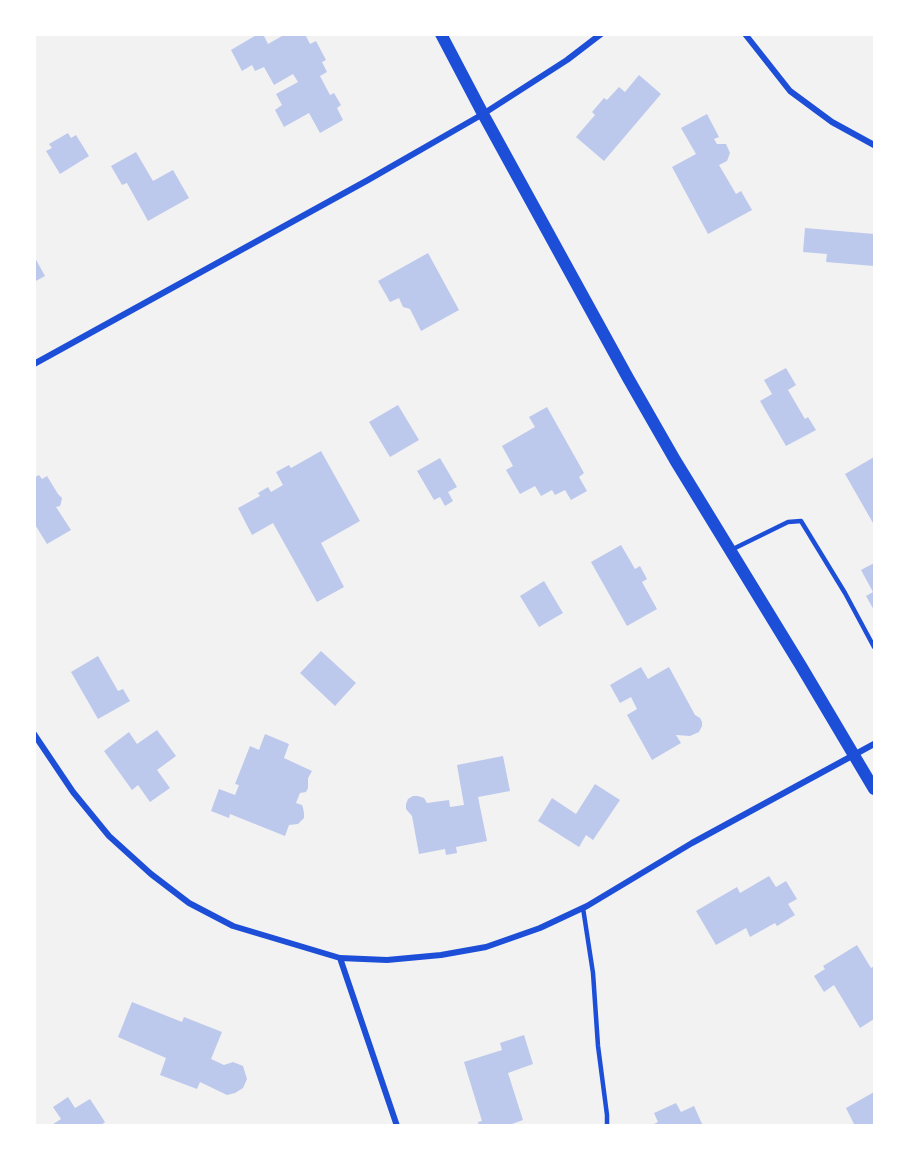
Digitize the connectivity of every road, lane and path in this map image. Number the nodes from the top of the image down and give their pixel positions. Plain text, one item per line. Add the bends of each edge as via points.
1 (441, 34) edge
2 (601, 34) edge
3 (745, 34) edge
4 (483, 114) junction
5 (874, 146) edge
6 (34, 364) edge
7 (730, 550) junction
8 (874, 647) edge
9 (34, 734) edge
10 (874, 744) edge
11 (854, 754) junction
12 (874, 789) edge
13 (583, 908) junction
14 (340, 958) junction
15 (397, 1125) edge
16 (607, 1125) edge

1 - 4 main road
2 - 4 street
3 - 5 street via 790,91
4 - 6 street
4 - 7 main road via 628,378
7 - 8 lane via 788,522 801,522
7 - 11 main road
9 - 14 street via 109,836 189,903 233,926
10 - 11 street
11 - 12 main road
11 - 13 street
13 - 14 street via 486,947 387,960
13 - 16 lane
14 - 15 street

